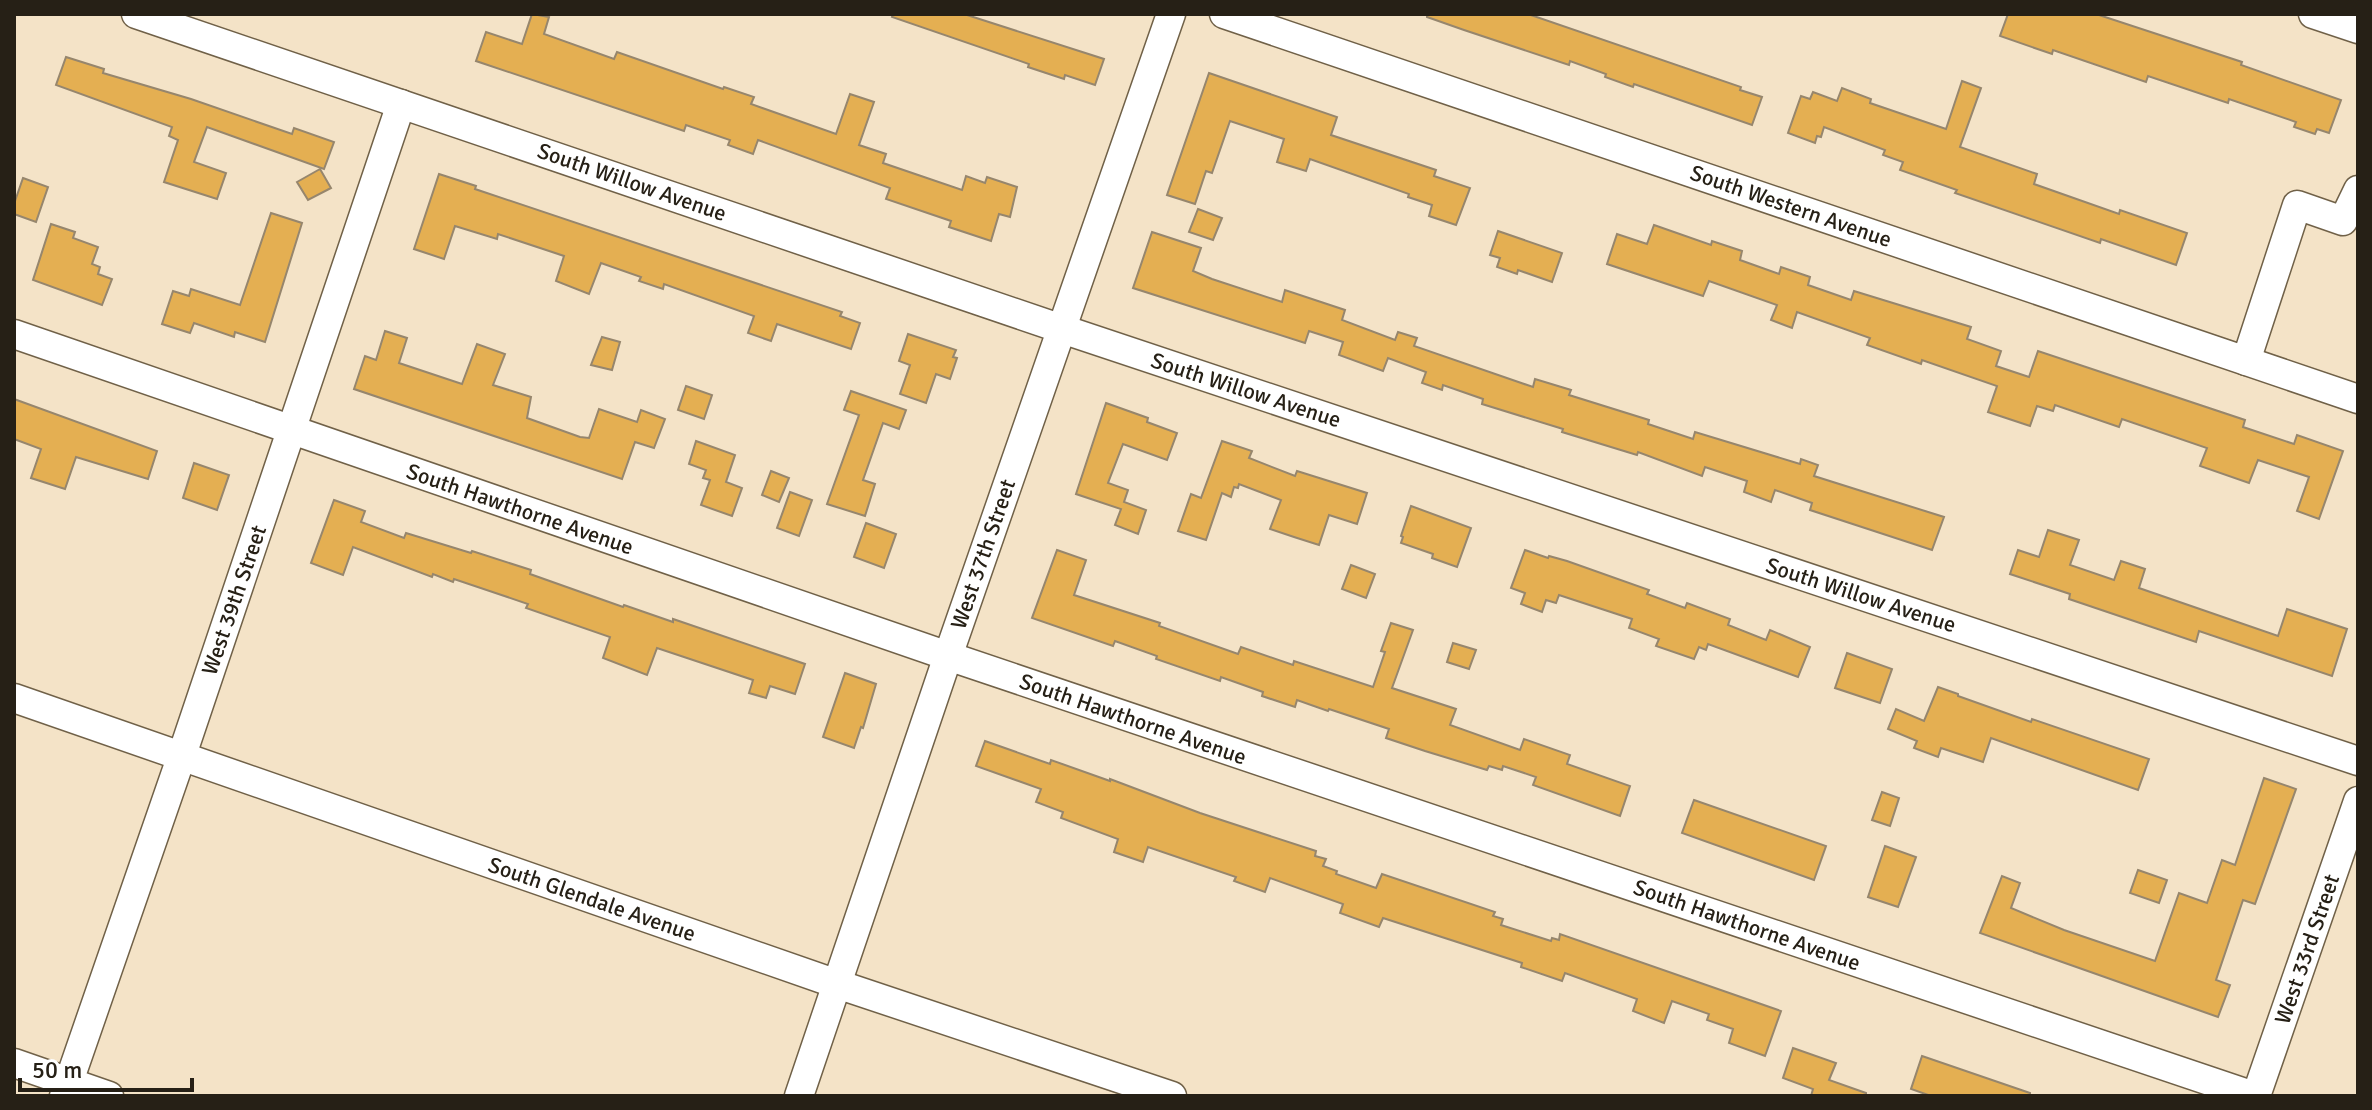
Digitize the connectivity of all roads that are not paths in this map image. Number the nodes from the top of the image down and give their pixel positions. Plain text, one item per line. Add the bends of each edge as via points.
1 (136, 14) edge
2 (1171, 14) edge
3 (1224, 14) edge
4 (2313, 14) edge
5 (2358, 29) edge
6 (401, 104) junction
7 (2358, 190) edge
8 (2350, 224) edge
9 (1062, 329) junction
10 (14, 334) edge
11 (2246, 361) junction
12 (2358, 399) edge
13 (292, 430) junction
14 (948, 656) junction
15 (14, 698) edge
16 (182, 755) junction
17 (2358, 761) edge
18 (2358, 801) edge
19 (837, 984) junction
20 (14, 1063) edge
21 (66, 1089) edge
22 (109, 1096) edge
23 (799, 1096) edge
24 (1172, 1096) edge
25 (2255, 1096) edge

1 - 6 street, South Willow Avenue
2 - 9 street, West 37th Street
3 - 11 street, South Western Avenue
4 - 5 street
6 - 9 street, South Willow Avenue
6 - 13 street, West 39th Street
7 - 8 street
8 - 11 street via 2297,205
9 - 14 street, West 37th Street
9 - 17 street, South Willow Avenue
10 - 13 street, South Hawthorne Avenue
11 - 12 street, South Western Avenue
13 - 14 street, South Hawthorne Avenue
13 - 16 street, West 39th Street
14 - 19 street, West 37th Street
14 - 25 street, South Hawthorne Avenue
15 - 16 street, South Glendale Avenue
16 - 19 street, South Glendale Avenue
16 - 21 street, West 39th Street
18 - 25 street, West 33rd Street
19 - 23 street, West 37th Street
19 - 24 street, South Glendale Avenue
20 - 21 street
21 - 22 street

